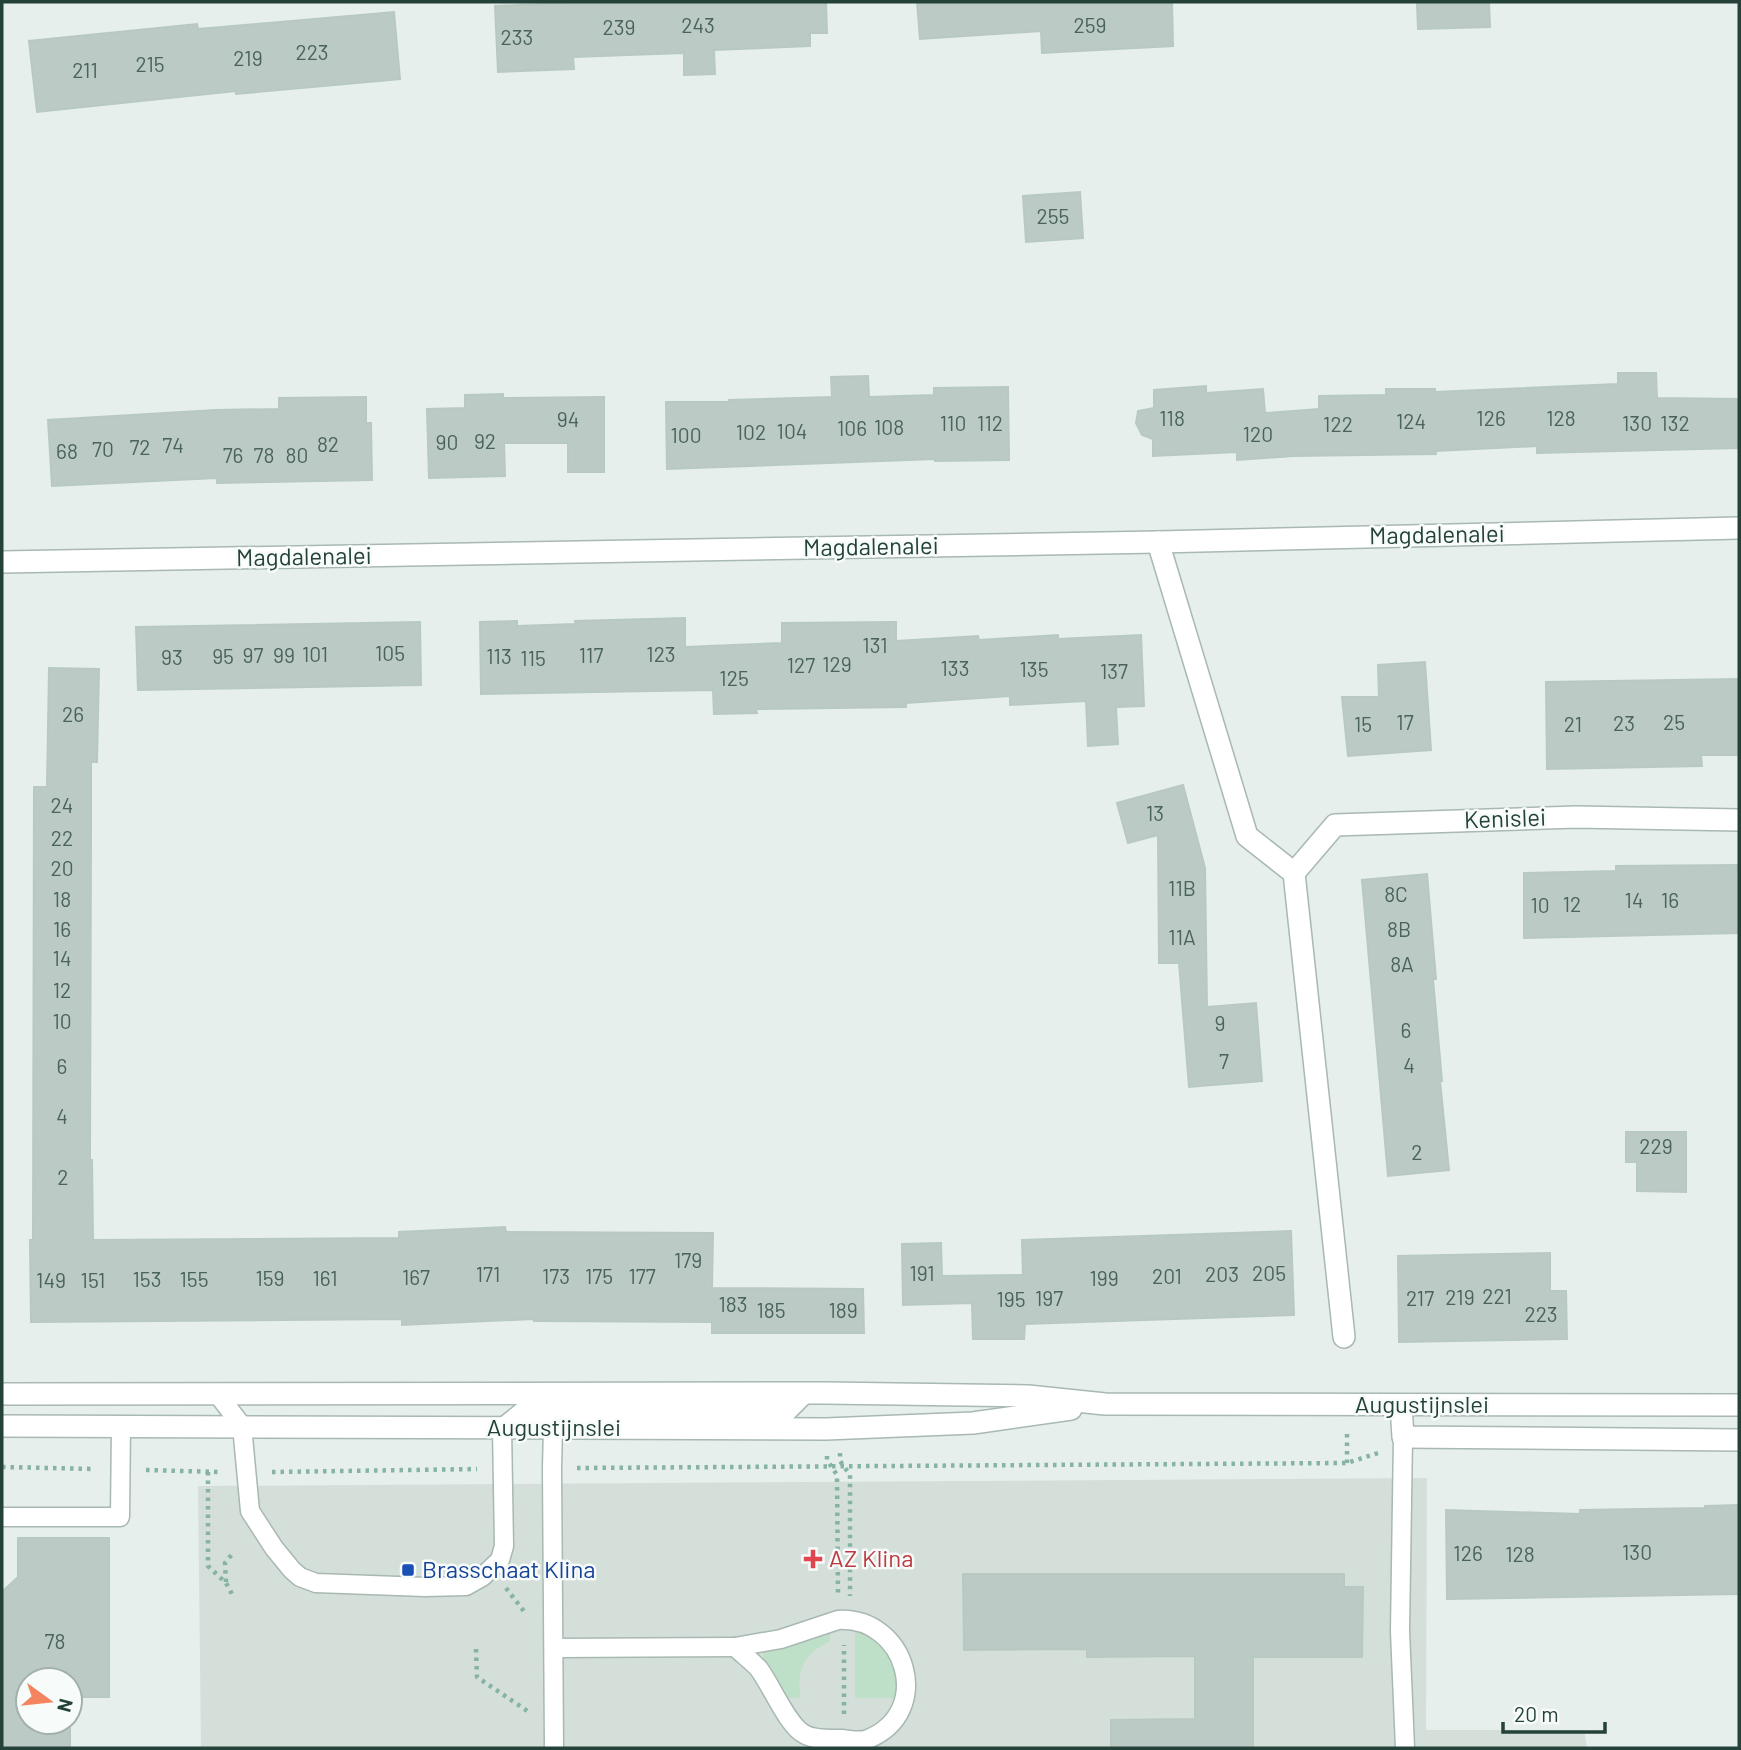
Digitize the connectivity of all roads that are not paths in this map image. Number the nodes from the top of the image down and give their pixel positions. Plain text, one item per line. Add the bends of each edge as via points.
1 (1739, 528) edge
2 (1158, 542) junction
3 (2, 562) edge
4 (1739, 820) edge
5 (1294, 873) junction
6 (1344, 1336) dead end
7 (806, 1392) junction
8 (2, 1394) edge
9 (219, 1395) junction
10 (1105, 1404) junction
11 (1401, 1405) junction
12 (1739, 1405) edge
13 (569, 1410) junction
14 (2, 1426) edge
15 (121, 1426) junction
16 (242, 1426) junction
17 (502, 1428) junction
18 (553, 1428) junction
19 (1403, 1437) junction
20 (1739, 1440) edge
21 (2, 1517) edge
22 (735, 1647) junction
23 (554, 1648) junction
24 (554, 1748) edge
25 (1405, 1748) edge

1 - 2 street, Magdalenalei
2 - 3 street, Magdalenalei
2 - 5 street via 1247,836
4 - 5 street, Kenislei via 1576,817 1335,825
5 - 6 street
7 - 9 street, Augustijnslei
7 - 10 street, Augustijnslei via 1028,1396
7 - 13 lane via 787,1412
8 - 9 street, Augustijnslei
9 - 16 lane
10 - 11 street, Augustijnslei
10 - 18 street, Augustijnslei via 973,1423 834,1429
11 - 12 street, Augustijnslei
11 - 19 street
13 - 17 lane via 523,1411
13 - 18 lane
14 - 15 street, Augustijnslei
15 - 16 street, Augustijnslei
15 - 21 lane via 120,1517
16 - 17 street, Augustijnslei
16 - 17 lane via 250,1511 300,1577 316,1583 425,1587 466,1586 500,1560 504,1546
17 - 18 street, Augustijnslei
18 - 23 lane
19 - 20 street, Augustijnslei
19 - 25 lane via 1399,1631
22 - 22 lane via 844,1620 873,1627 894,1644 906,1668 906,1700 892,1723 866,1740 806,1735 795,1727 759,1669
22 - 23 lane
23 - 24 lane

